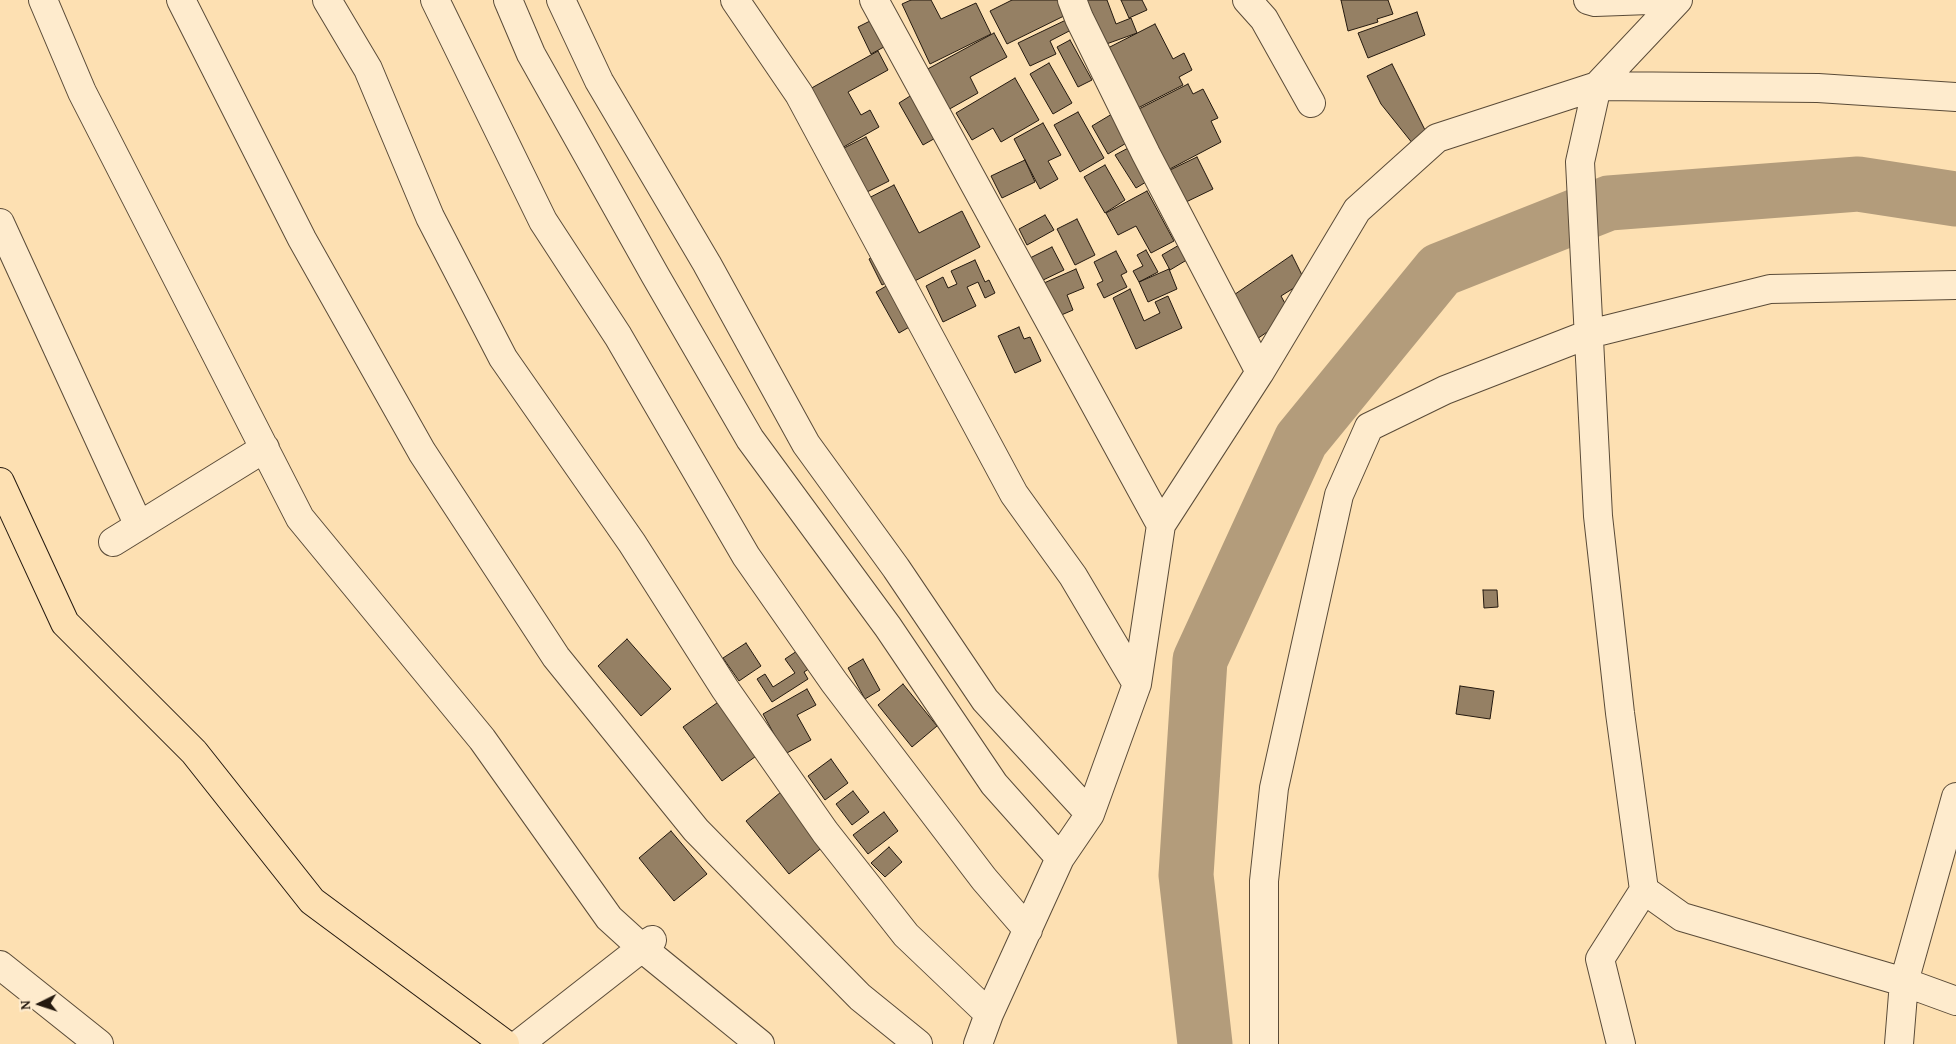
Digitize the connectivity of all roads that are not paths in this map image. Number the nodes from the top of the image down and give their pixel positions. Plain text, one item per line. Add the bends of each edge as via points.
1 (43, 0) edge
2 (181, 0) edge
3 (327, 0) edge
4 (435, 0) edge
5 (508, 0) edge
6 (561, 0) edge
7 (735, 0) edge
8 (874, 0) edge
9 (1072, 0) edge
10 (1247, 0) edge
11 (1588, 0) edge
12 (1649, 0) edge
13 (1678, 0) edge
14 (1596, 86) junction
15 (1956, 97) edge
16 (1311, 103) dead end
17 (0, 223) edge
18 (1956, 285) edge
19 (1589, 332) junction
20 (1260, 372) junction
21 (265, 448) junction
22 (0, 482) edge
23 (1161, 525) junction
24 (139, 526) junction
25 (113, 542) dead end
26 (1136, 684) junction
27 (1956, 798) edge
28 (1090, 814) junction
29 (1060, 858) junction
30 (1644, 890) junction
31 (1028, 930) junction
32 (647, 944) junction
33 (0, 965) edge
34 (1904, 982) junction
35 (1956, 1001) edge
36 (989, 1014) junction
37 (99, 1044) edge
38 (505, 1044) edge
39 (519, 1044) edge
40 (760, 1044) edge
41 (918, 1044) edge
42 (978, 1044) edge
43 (1264, 1044) edge
44 (1621, 1044) edge
45 (1899, 1044) edge

1 - 21 street via 82,92
2 - 41 street via 302,239 422,452 556,657 696,830 860,997
3 - 36 street via 368,69 430,217 503,358 632,543 725,690 825,832 906,934
4 - 31 street via 543,221 618,336 746,556 834,682 984,879
5 - 29 street via 531,54 750,439 888,626 994,784
6 - 28 street via 599,80 707,264 806,444 896,568 985,700
7 - 26 street via 799,94 1014,494 1073,576
8 - 23 street
9 - 20 street via 1133,129
10 - 16 street via 1264,19
11 - 12 street
13 - 14 street
14 - 15 street via 1818,88
14 - 19 street via 1580,162
14 - 20 street via 1437,138 1357,210
17 - 24 street
18 - 19 street via 1770,289
19 - 30 street via 1598,516
19 - 43 street via 1445,390 1369,427 1339,495 1274,788 1264,881
20 - 23 street
21 - 24 street
21 - 32 street via 300,518 482,739 608,918
22 - 38 main road via 65,623 194,752 312,901
23 - 26 street
24 - 25 street
26 - 28 street
27 - 34 street
28 - 29 street
29 - 31 street
30 - 34 street via 1682,917
30 - 44 street via 1600,960
31 - 36 street
32 - 39 street
32 - 40 street
33 - 37 street
34 - 35 street
34 - 45 street
36 - 42 street

